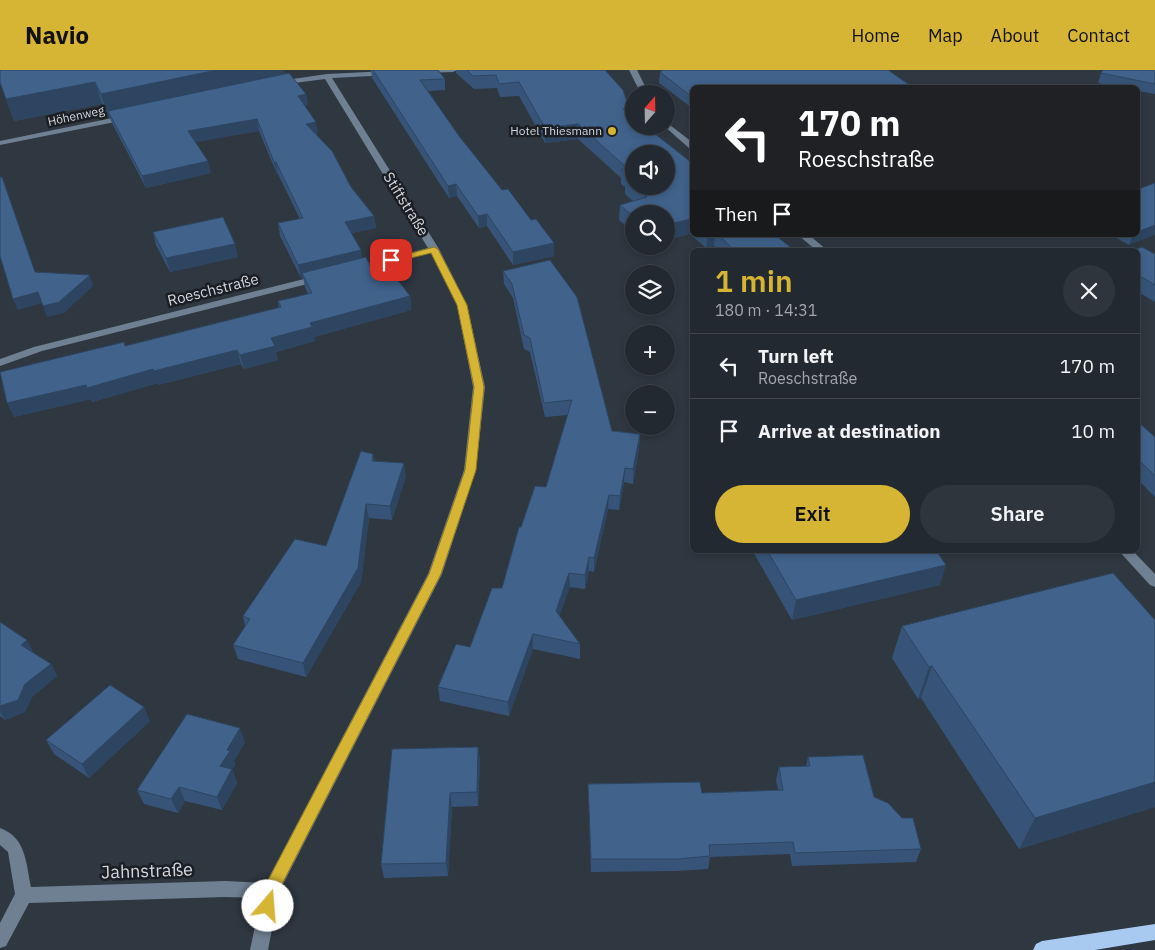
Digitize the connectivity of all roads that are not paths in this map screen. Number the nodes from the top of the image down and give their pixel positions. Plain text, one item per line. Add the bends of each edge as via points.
1 (453, 70) edge
2 (632, 70) edge
3 (397, 72) edge
4 (416, 72) edge
5 (327, 76) junction
6 (271, 84) edge
7 (640, 85) edge
8 (132, 116) edge
9 (675, 132) edge
10 (0, 143) edge
11 (690, 144) edge
12 (806, 237) edge
13 (819, 248) edge
14 (434, 249) junction
15 (0, 363) edge
16 (1127, 553) edge
17 (1155, 582) edge
18 (0, 835) edge
19 (271, 891) junction
20 (24, 895) junction
21 (1155, 932) edge
22 (0, 940) edge
23 (258, 950) edge
24 (1042, 950) edge

1 - 4 street
2 - 7 street
3 - 5 street
5 - 6 street
5 - 14 street, Stiftstraße
8 - 10 street, Höhenweg
9 - 11 street
12 - 13 street
14 - 15 street, Roeschstraße via 38,349
14 - 19 street, Stiftstraße via 462,305 479,387 470,470 435,574
16 - 17 street
18 - 20 street via 15,848
19 - 20 street, Jahnstraße via 225,889
19 - 23 street, Stiftstraße
20 - 22 street
21 - 24 main road

